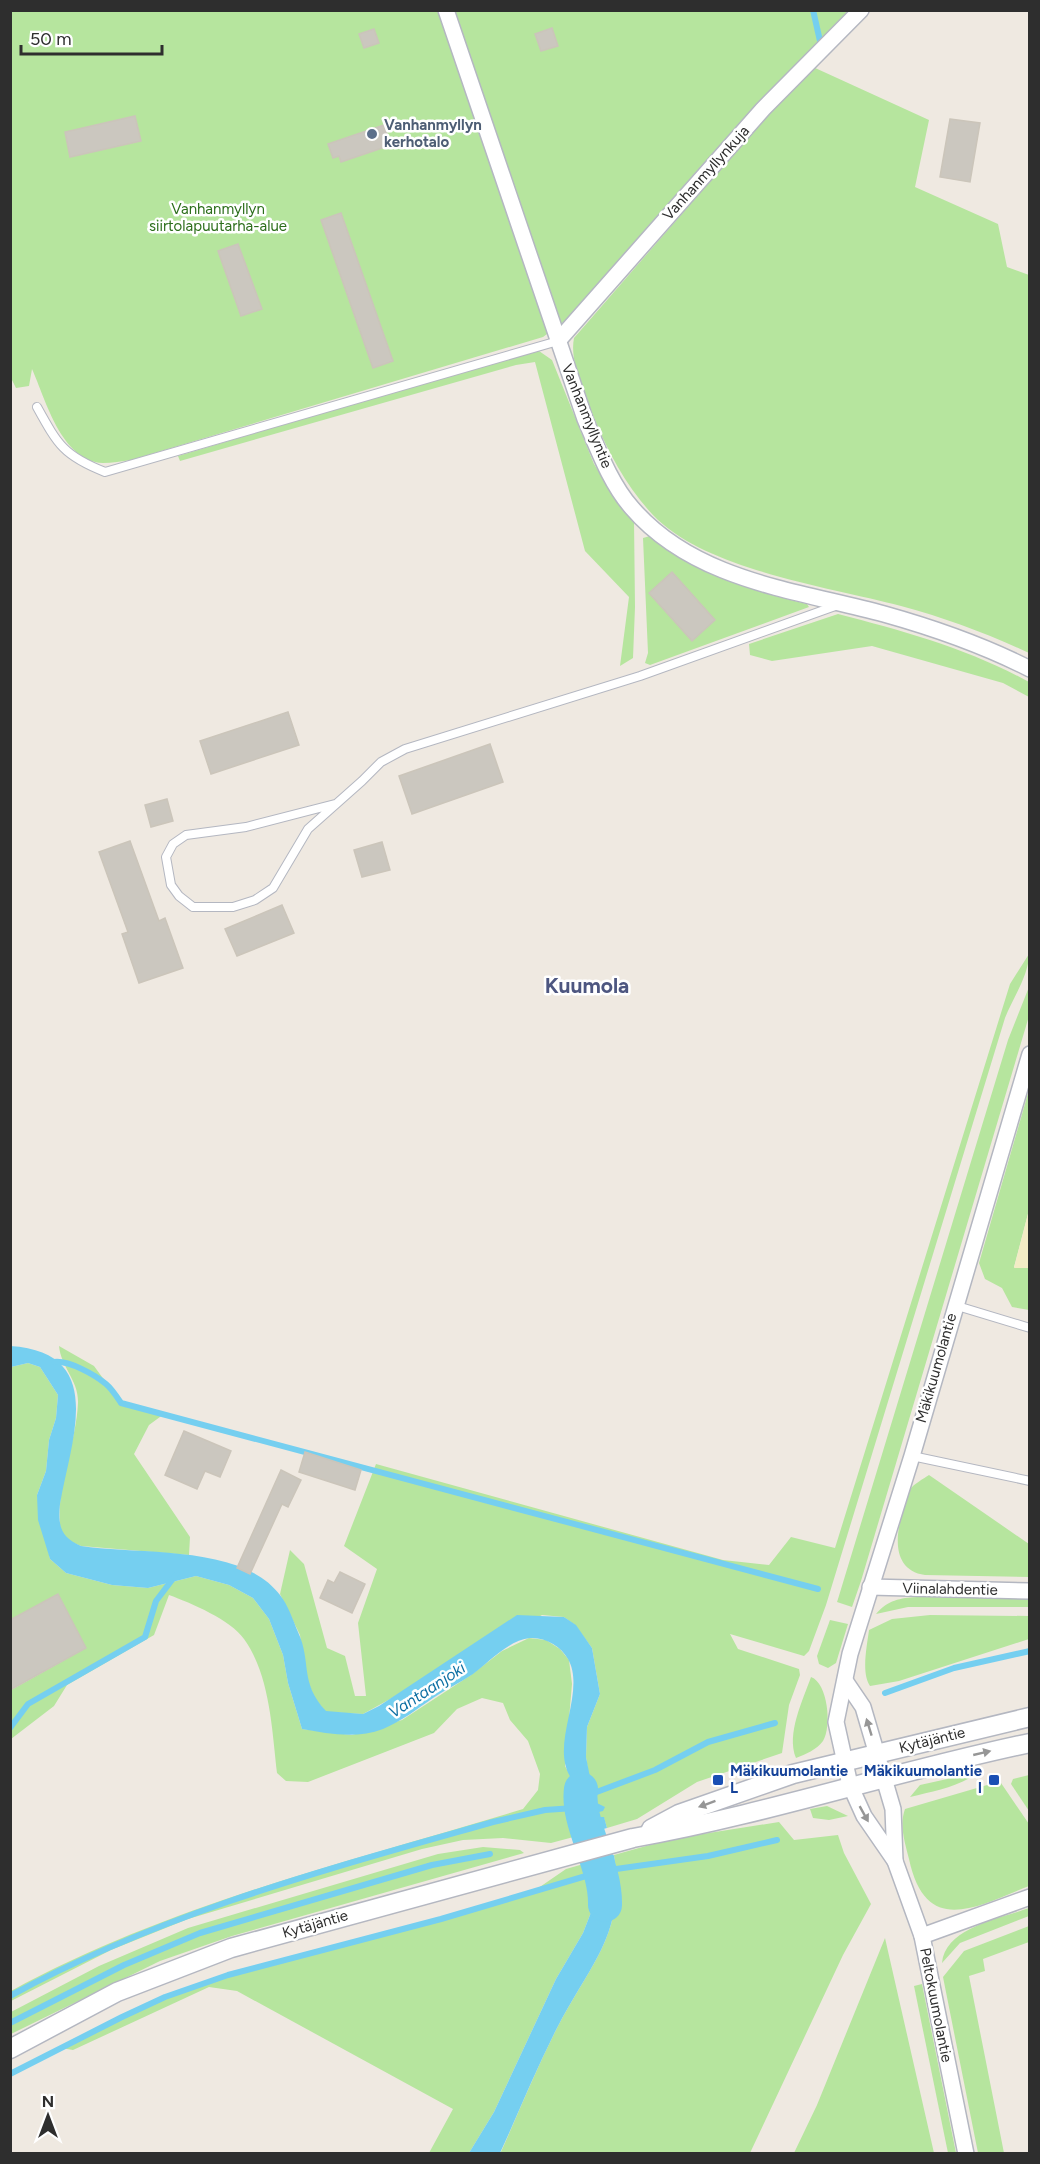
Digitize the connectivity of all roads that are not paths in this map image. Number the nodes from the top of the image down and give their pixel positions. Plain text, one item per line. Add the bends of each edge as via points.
1 (446, 10) edge
2 (861, 10) edge
3 (558, 341) junction
4 (37, 407) dead end
5 (843, 604) junction
6 (1029, 669) edge
7 (335, 804) junction
8 (1029, 1054) edge
9 (954, 1305) junction
10 (1029, 1328) edge
11 (912, 1456) junction
12 (1029, 1481) edge
13 (870, 1587) junction
14 (1029, 1591) edge
15 (846, 1682) junction
16 (1029, 1717) edge
17 (1029, 1743) edge
18 (877, 1754) junction
19 (843, 1763) junction
20 (885, 1776) junction
21 (850, 1785) junction
22 (633, 1838) junction
23 (895, 1861) junction
24 (1029, 1897) edge
25 (922, 1936) junction
26 (10, 2049) edge
27 (966, 2154) edge

1 - 3 street, Vanhanmyllyntie
2 - 3 street, Vanhanmyllynkuja via 763,109
3 - 4 lane via 105,472 78,461 57,443
3 - 5 street, Vanhanmyllyntie via 600,454 617,487 647,523 679,549 714,567
5 - 6 street, Vanhanmyllyntie via 947,633
5 - 7 lane via 640,676 405,749 381,762
7 - 7 lane via 308,829 273,888 255,900 233,907 193,907 171,885 166,857 173,844 186,835 246,827
8 - 9 street, Mäkikuumolantie
9 - 10 lane
9 - 11 street, Mäkikuumolantie
11 - 12 lane
11 - 13 street, Mäkikuumolantie
13 - 14 street, Viinalahdentie
13 - 15 street, Mäkikuumolantie
18 -> 15 street via 863,1707
15 - 19 street, Mäkikuumolantie via 836,1722
16 - 18 street, Kytäjäntie
20 -> 17 street, Kytäjäntie
18 - 19 street, Kytäjäntie
18 - 20 street
19 - 21 street, Peltokuumolantie
19 -> 22 street, Kytäjäntie via 740,1792 679,1814
20 - 21 street, Kytäjäntie
20 - 23 street, Peltokuumolantie via 894,1809
21 - 22 street, Kytäjäntie
21 -> 23 street, Peltokuumolantie via 864,1816
22 - 26 street, Kytäjäntie via 231,1948 117,1992
23 - 25 street, Peltokuumolantie
24 - 25 street
25 - 27 street, Peltokuumolantie

